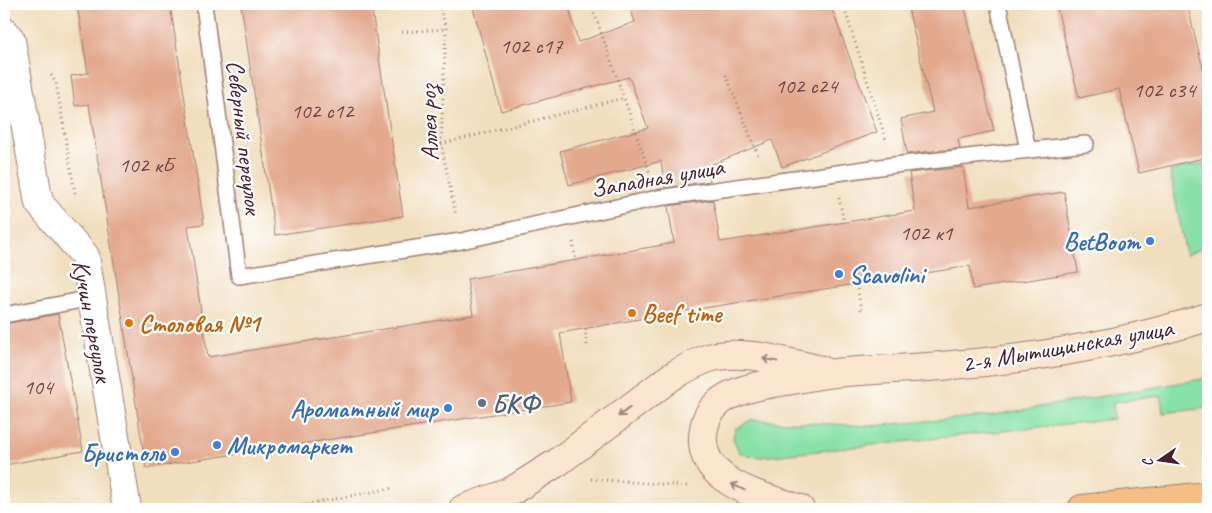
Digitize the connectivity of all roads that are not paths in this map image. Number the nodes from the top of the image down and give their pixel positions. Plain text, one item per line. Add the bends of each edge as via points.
1 (204, 4) edge
2 (998, 4) edge
3 (4, 31) edge
4 (1086, 144) dead end
5 (1028, 150) junction
6 (239, 276) joint
7 (92, 298) junction
8 (4, 315) edge
9 (1208, 317) edge
10 (835, 372) junction
11 (1208, 496) edge
12 (126, 509) edge
13 (463, 509) edge
14 (800, 509) edge
15 (1082, 509) edge

1 - 6 lane, Северный переулок
2 - 5 lane
3 - 7 street, Кучин переулок via 11,40 39,202 85,256
4 - 5 lane, Западная улица
5 - 6 lane, Западная улица via 658,198 461,241
7 - 8 lane
7 - 12 street, Кучин переулок
9 - 10 street, 2-я Мытищинская улица via 1024,358
10 -> 13 street, 2-я Мытищинская улица via 763,358 732,355 710,358 671,377 558,462 510,492
14 -> 10 street, 2-я Мытищинская улица via 730,484 713,469 701,438 707,416 719,401 738,392
11 - 15 main road

